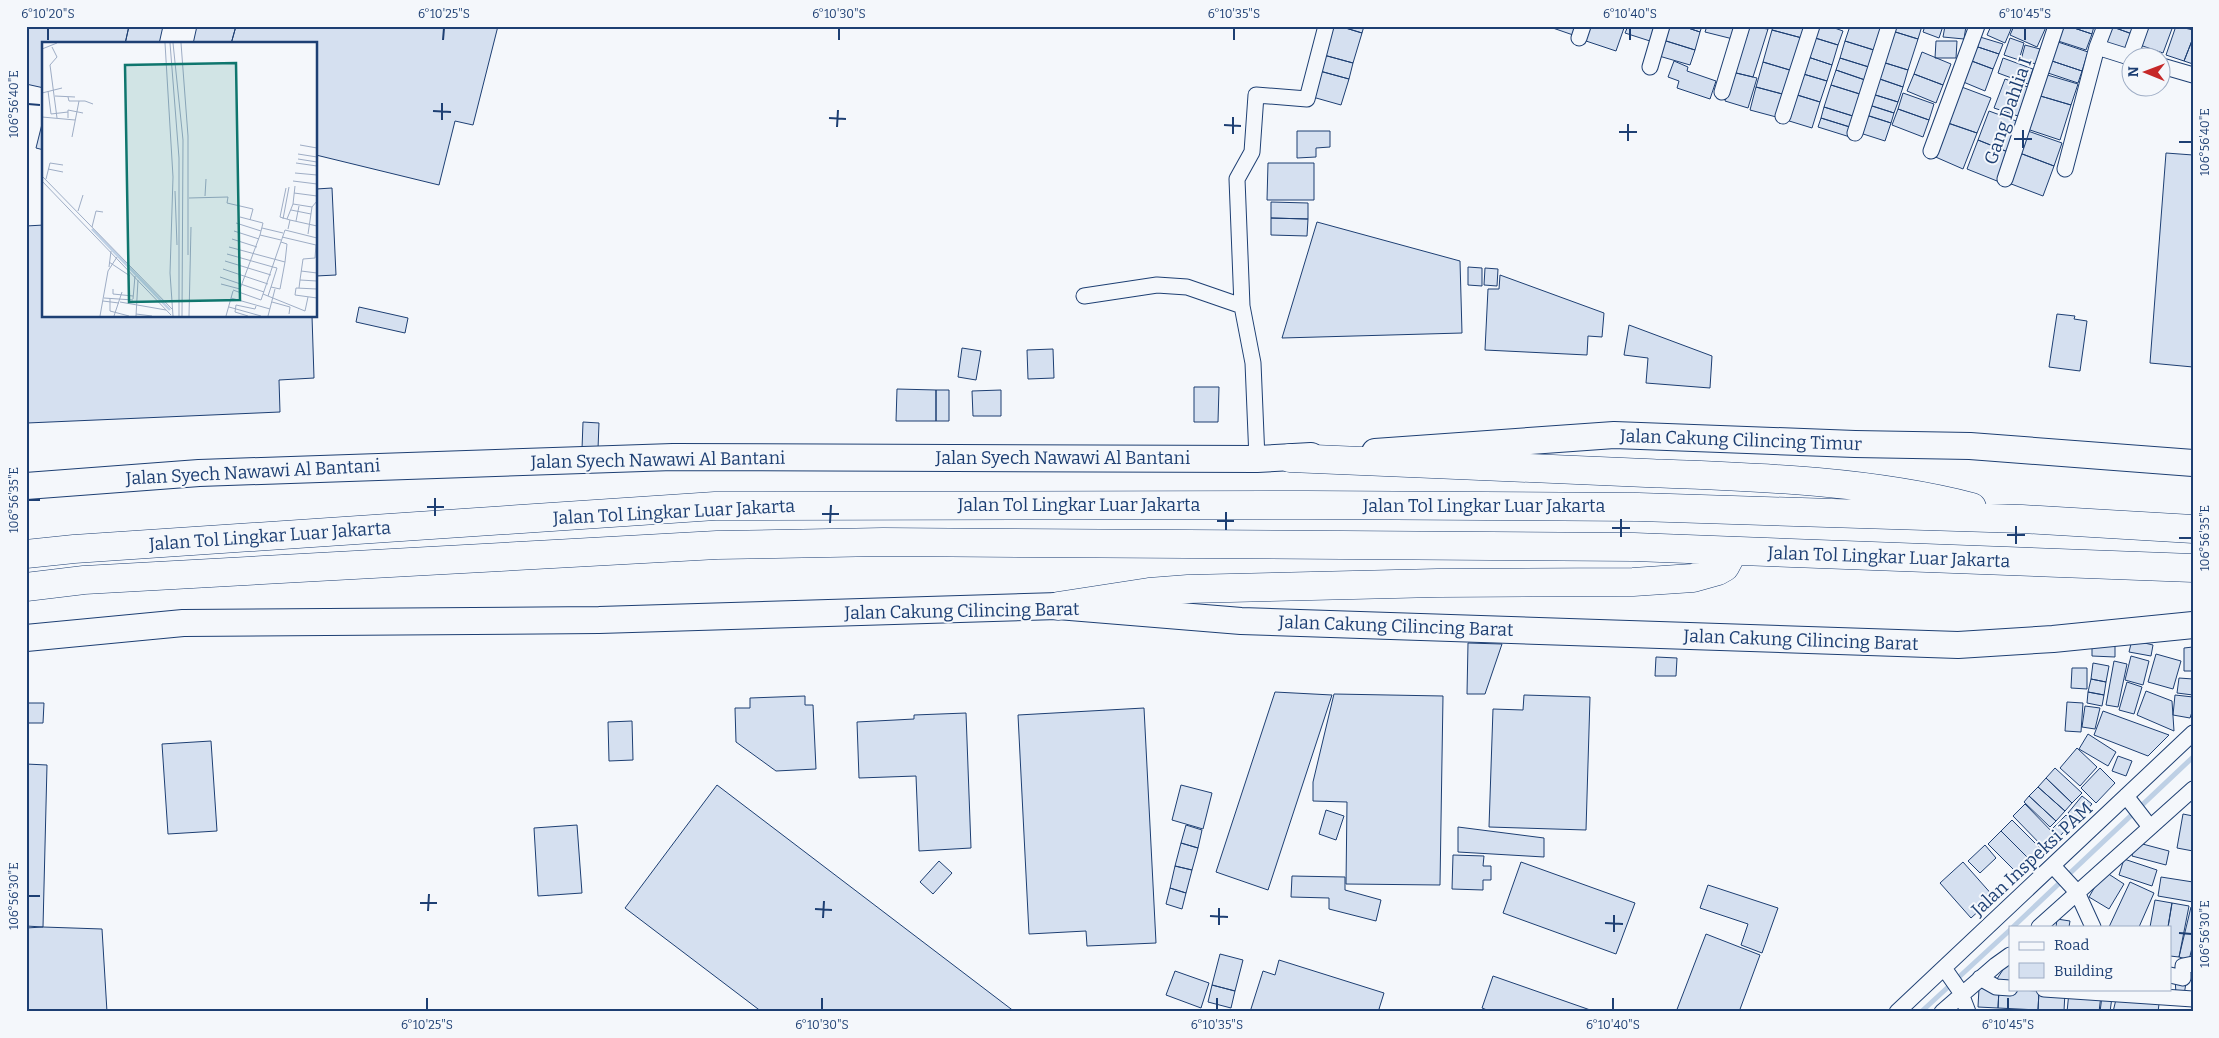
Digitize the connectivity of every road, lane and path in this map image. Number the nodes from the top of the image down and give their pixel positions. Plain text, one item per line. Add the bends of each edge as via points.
1 (1326, 26) edge
2 (1662, 26) edge
3 (1742, 26) edge
4 (1812, 26) edge
5 (1889, 26) edge
6 (1977, 26) edge
7 (2056, 26) edge
8 (2105, 26) edge
9 (2141, 26) edge
10 (2097, 47) junction
11 (2134, 48) edge
12 (2122, 54) edge
13 (1650, 67) dead end
14 (2172, 69) edge
15 (2193, 75) edge
16 (1722, 92) dead end
17 (1783, 116) dead end
18 (1854, 133) dead end
19 (1931, 151) dead end
20 (2065, 169) dead end
21 (2005, 179) dead end
22 (1084, 296) dead end
23 (1242, 306) junction
24 (1290, 458) junction
25 (1257, 459) junction
26 (2193, 462) edge
27 (26, 486) edge
28 (2022, 519) junction
29 (2193, 529) edge
30 (1732, 552) junction
31 (26, 554) edge
32 (2193, 568) edge
33 (26, 587) edge
34 (1058, 606) junction
35 (2193, 625) edge
36 (26, 638) edge
37 (2193, 733) edge
38 (2193, 789) edge
39 (2129, 799) junction
40 (2149, 825) junction
41 (2055, 868) junction
42 (2075, 890) junction
43 (2039, 926) edge
44 (2093, 926) edge
45 (2009, 956) edge
46 (2193, 964) edge
47 (1947, 971) junction
48 (2172, 975) edge
49 (1980, 978) junction
50 (2009, 988) edge
51 (2052, 990) edge
52 (1960, 994) junction
53 (2193, 999) edge
54 (2166, 1004) edge
55 (1897, 1012) edge
56 (1942, 1012) edge
57 (1968, 1012) edge

1 - 23 street via 1307,100 1256,95 1252,152 1238,180
2 - 13 street
3 - 16 street
4 - 17 street
5 - 18 street
6 - 19 street
7 - 21 street, Gang Dahlia I
8 - 10 street
9 - 11 street
10 - 12 street
10 - 20 street
14 - 15 street
22 - 23 street via 1157,285 1187,287
23 - 25 street via 1253,363
24 - 25 highway, Jalan Syech Nawawi Al Bantani
24 - 26 highway, Jalan Cakung Cilincing Timur via 1614,435 1970,446
24 - 28 highway via 1810,482 1931,496
25 - 27 highway, Jalan Syech Nawawi Al Bantani via 673,457 199,473
28 - 29 highway, Jalan Tol Lingkar Luar Jakarta
28 - 31 highway, Jalan Tol Lingkar Luar Jakarta via 1628,507 715,506
30 - 32 highway, Jalan Tol Lingkar Luar Jakarta
30 - 33 highway, Jalan Tol Lingkar Luar Jakarta via 1584,546 883,542 717,545 84,580
30 - 34 highway via 1725,567 1693,578 1188,589
34 - 35 highway, Jalan Cakung Cilincing Barat via 1241,621 1958,645
34 - 36 highway, Jalan Cakung Cilincing Barat via 599,620 183,623
37 - 39 street, Jalan Inspeksi PAM
38 - 40 street
39 - 40 street
39 - 41 street, Jalan Inspeksi PAM
40 - 42 street
41 - 42 street
41 - 47 street, Jalan Inspeksi PAM
42 - 43 street
42 - 44 street
45 - 49 street
46 - 48 street via 2183,966 2183,978
47 - 52 street
47 - 55 street, Jalan Inspeksi PAM
49 - 50 street via 1996,987
49 - 52 street
51 - 54 street
52 - 56 street
52 - 57 street
53 - 54 street

